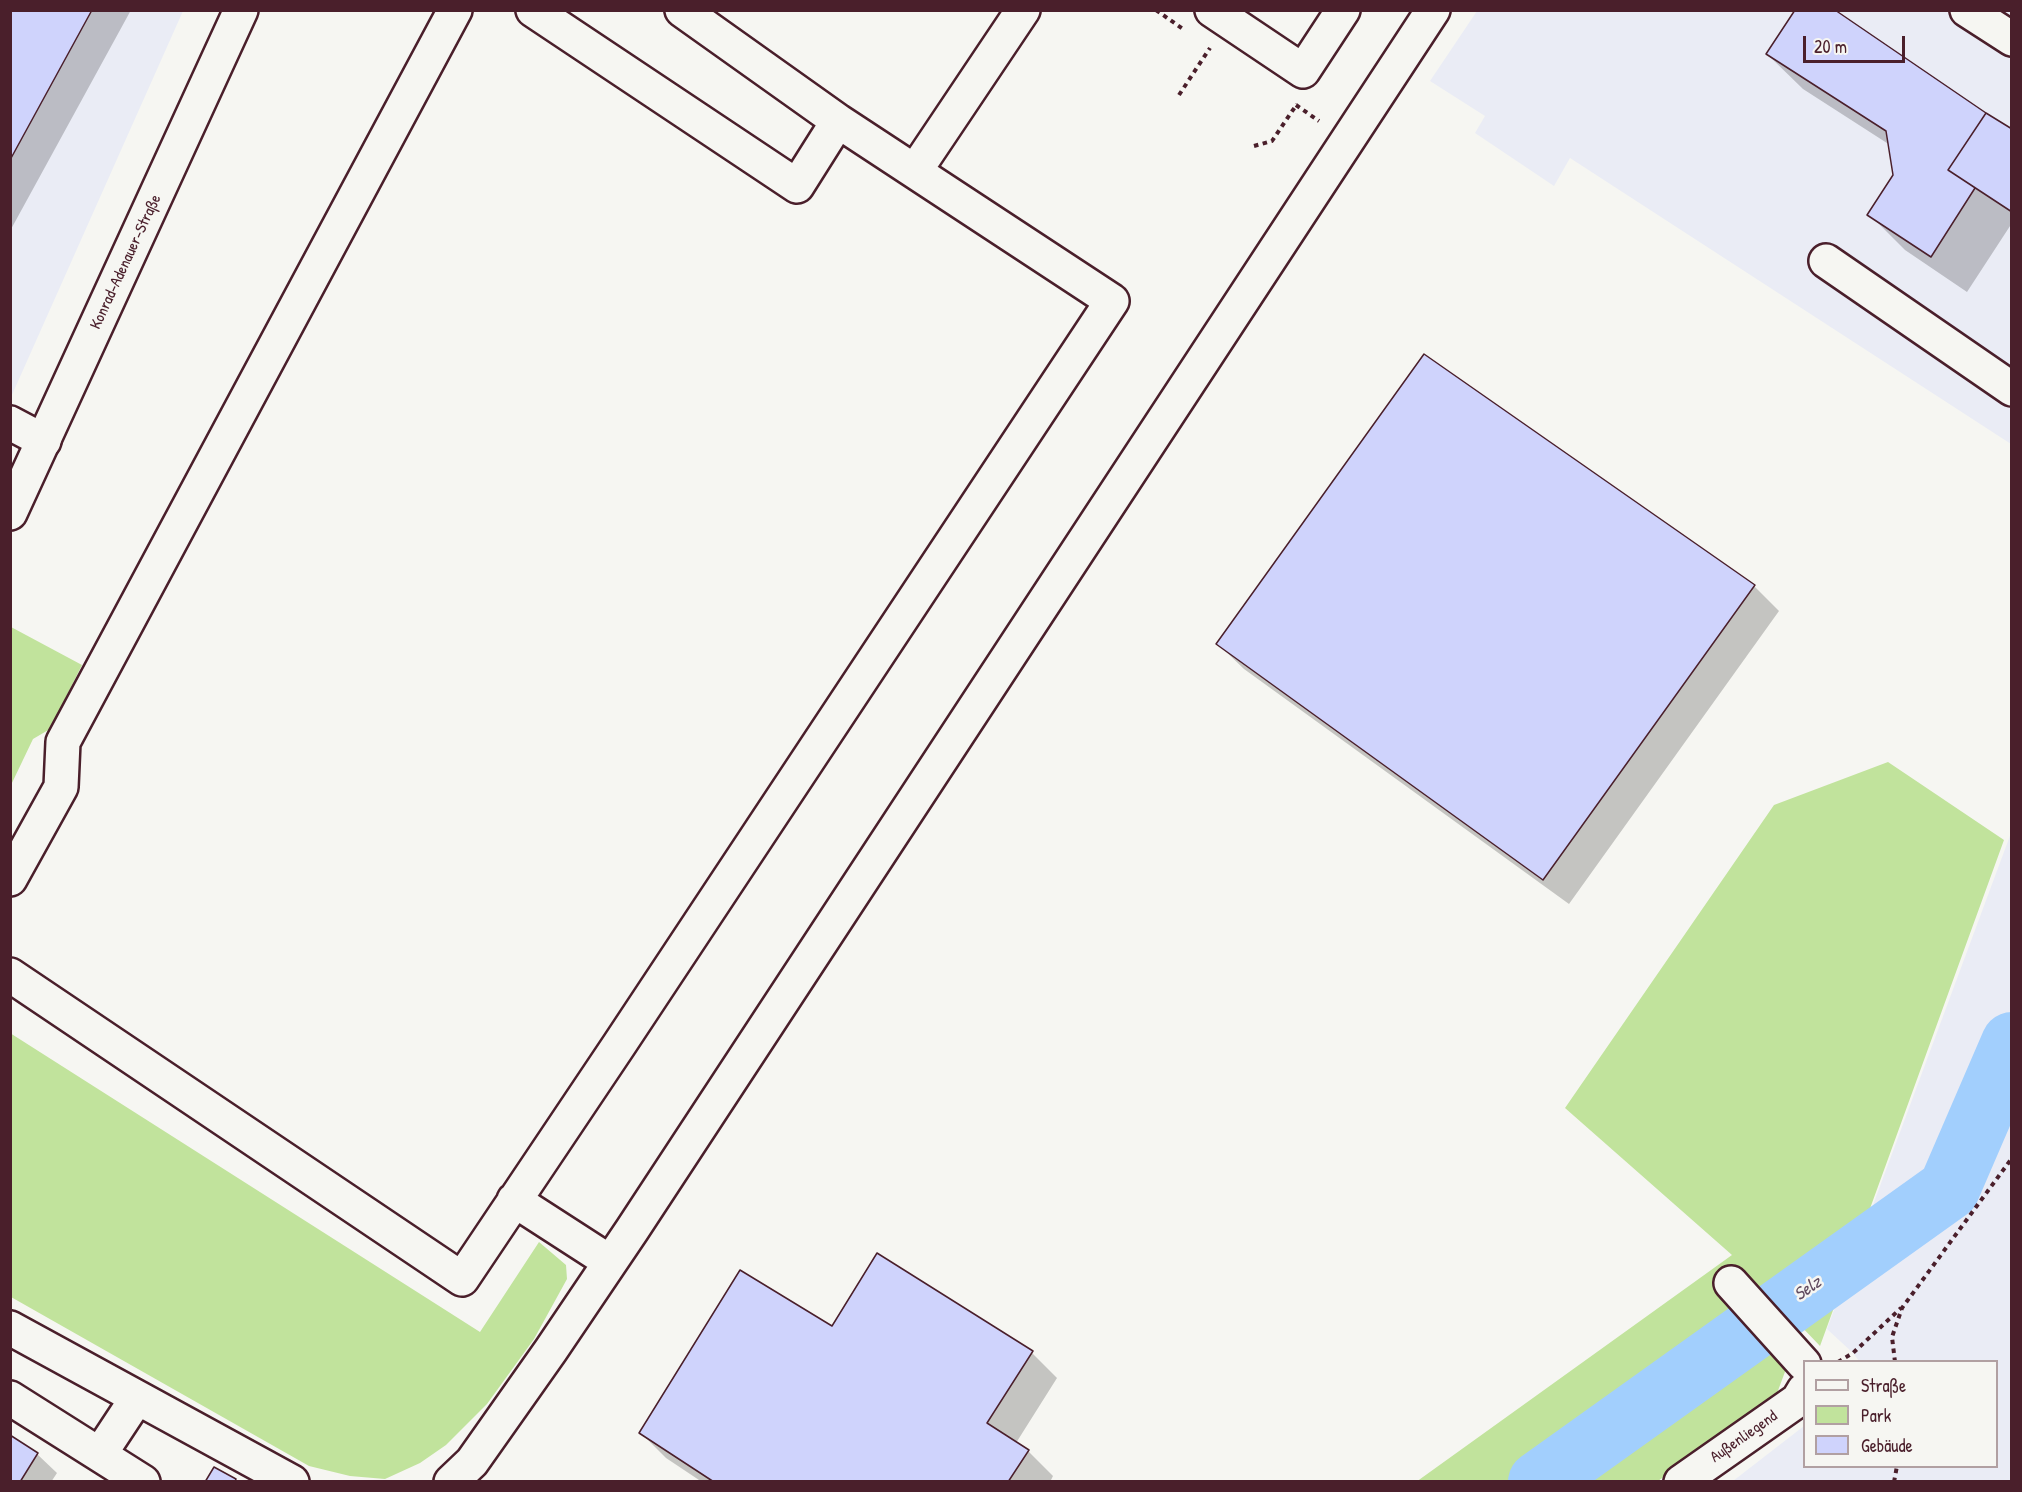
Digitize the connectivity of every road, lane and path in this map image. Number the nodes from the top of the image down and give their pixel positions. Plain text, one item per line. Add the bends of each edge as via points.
1 (241, 10) edge
2 (454, 10) edge
3 (533, 10) edge
4 (681, 10) edge
5 (1023, 10) edge
6 (1212, 10) edge
7 (1343, 10) edge
8 (1433, 10) edge
9 (1968, 10) edge
10 (2012, 39) edge
11 (1210, 47) dead end
12 (1303, 71) junction
13 (1179, 95) dead end
14 (838, 121) junction
15 (1254, 146) dead end
16 (915, 171) junction
17 (1826, 261) dead end
18 (2012, 389) edge
19 (10, 423) edge
20 (44, 441) junction
21 (12, 508) edge
22 (10, 879) edge
23 (10, 975) edge
24 (2012, 1158) edge
25 (514, 1200) junction
26 (610, 1262) junction
27 (1731, 1283) dead end
28 (1902, 1308) junction
29 (10, 1328) edge
30 (1798, 1357) edge
31 (1842, 1360) edge
32 (1895, 1360) edge
33 (1803, 1392) edge
34 (10, 1398) edge
35 (137, 1398) junction
36 (100, 1454) junction
37 (143, 1482) edge
38 (292, 1482) edge
39 (451, 1482) edge
40 (1681, 1482) edge

1 - 20 street, Konrad-Adenauer-Straße
2 - 22 street via 63,742 61,787
3 - 14 street via 797,186
4 - 14 street
5 - 16 street
6 - 12 street
7 - 12 street
8 - 26 street
9 - 10 street
11 - 13 path
12 - 15 path via 1306,88 1296,105 1272,141
14 - 16 street
16 - 25 street via 1112,301
17 - 18 street
19 - 20 street
20 - 21 street, Konrad-Adenauer-Straße
23 - 25 street via 462,1279
24 - 28 path
25 - 26 street
26 - 39 street via 472,1462
27 - 30 street
28 - 31 path
28 - 32 path via 1892,1337
29 - 35 street
33 - 40 street, Außenliegend via 1798,1400
34 - 36 street
35 - 36 street
35 - 38 street
36 - 37 street

